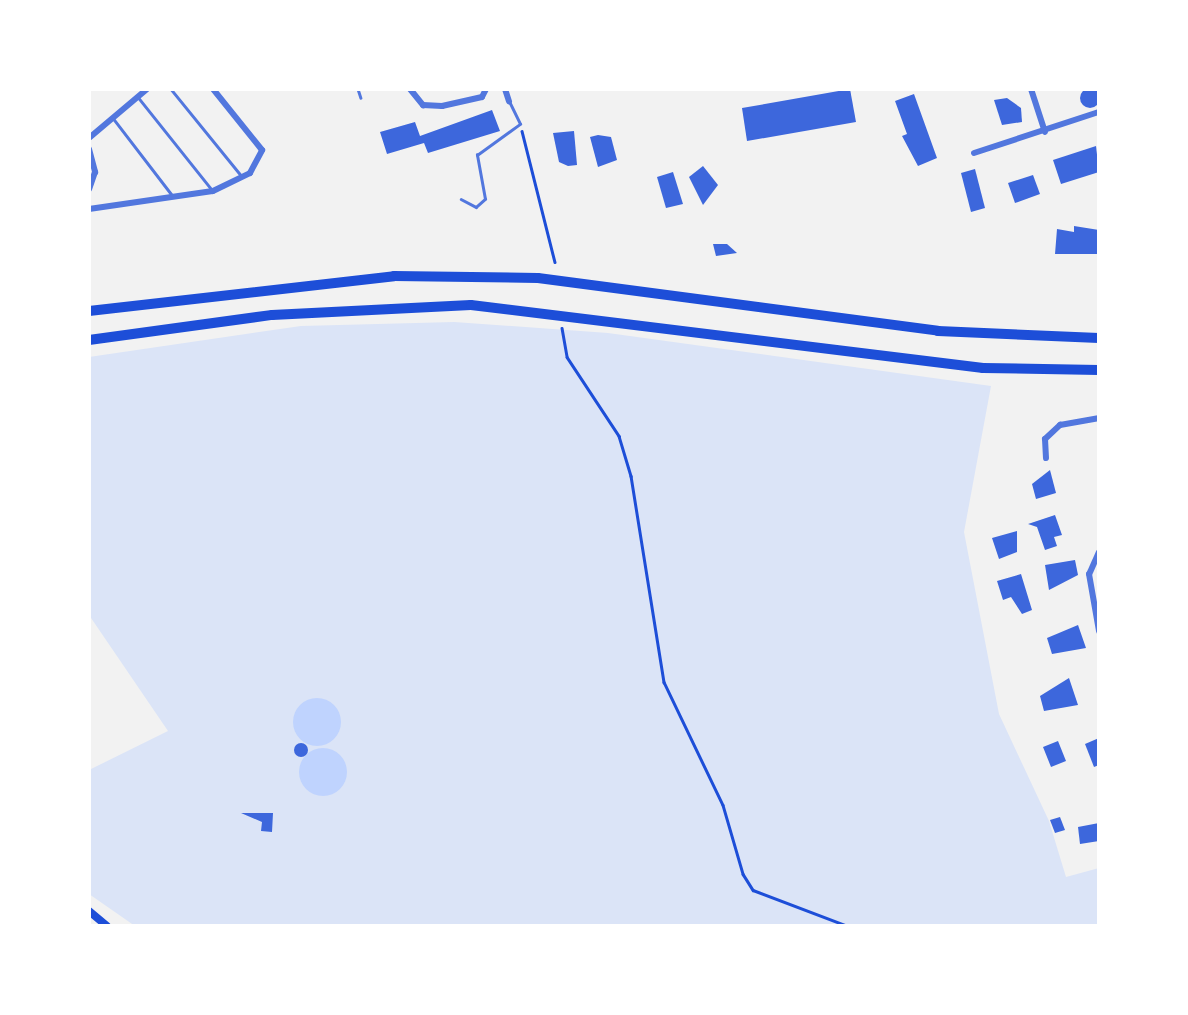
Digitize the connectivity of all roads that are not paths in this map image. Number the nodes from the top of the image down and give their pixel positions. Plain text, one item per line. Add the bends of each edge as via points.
1 (147, 89) edge
2 (171, 89) edge
3 (213, 89) edge
4 (358, 89) edge
5 (411, 89) edge
6 (486, 89) edge
7 (505, 89) edge
8 (1031, 89) edge
9 (138, 97) junction
10 (361, 98) dead end
11 (509, 101) joint
12 (1099, 112) edge
13 (113, 118) junction
14 (1045, 132) junction
15 (89, 138) edge
16 (89, 149) edge
17 (974, 153) dead end
18 (244, 177) junction
19 (89, 189) edge
20 (213, 191) junction
21 (172, 195) junction
22 (461, 199) dead end
23 (89, 209) edge
24 (89, 311) edge
25 (1099, 338) edge
26 (89, 340) edge
27 (1099, 370) edge
28 (1099, 418) edge
29 (1046, 458) dead end
30 (1099, 552) edge
31 (1099, 631) edge
32 (89, 911) edge
33 (107, 926) edge

1 - 9 street
2 - 18 lane
3 - 18 street via 262,150
4 - 10 lane
5 - 6 street via 423,105 442,107 482,97
7 - 11 street
8 - 14 street
9 - 13 street
9 - 20 lane
11 - 22 lane via 520,124 477,155 485,199 476,207
12 - 14 street
13 - 15 street
13 - 21 lane
14 - 17 street
16 - 19 street via 95,172
18 - 20 street
20 - 21 street
21 - 23 street
24 - 25 highway via 394,276 538,278 938,331
26 - 27 highway via 272,315 471,305 983,368
28 - 29 street via 1060,425 1045,439
30 - 31 street via 1089,574
32 - 33 main road

